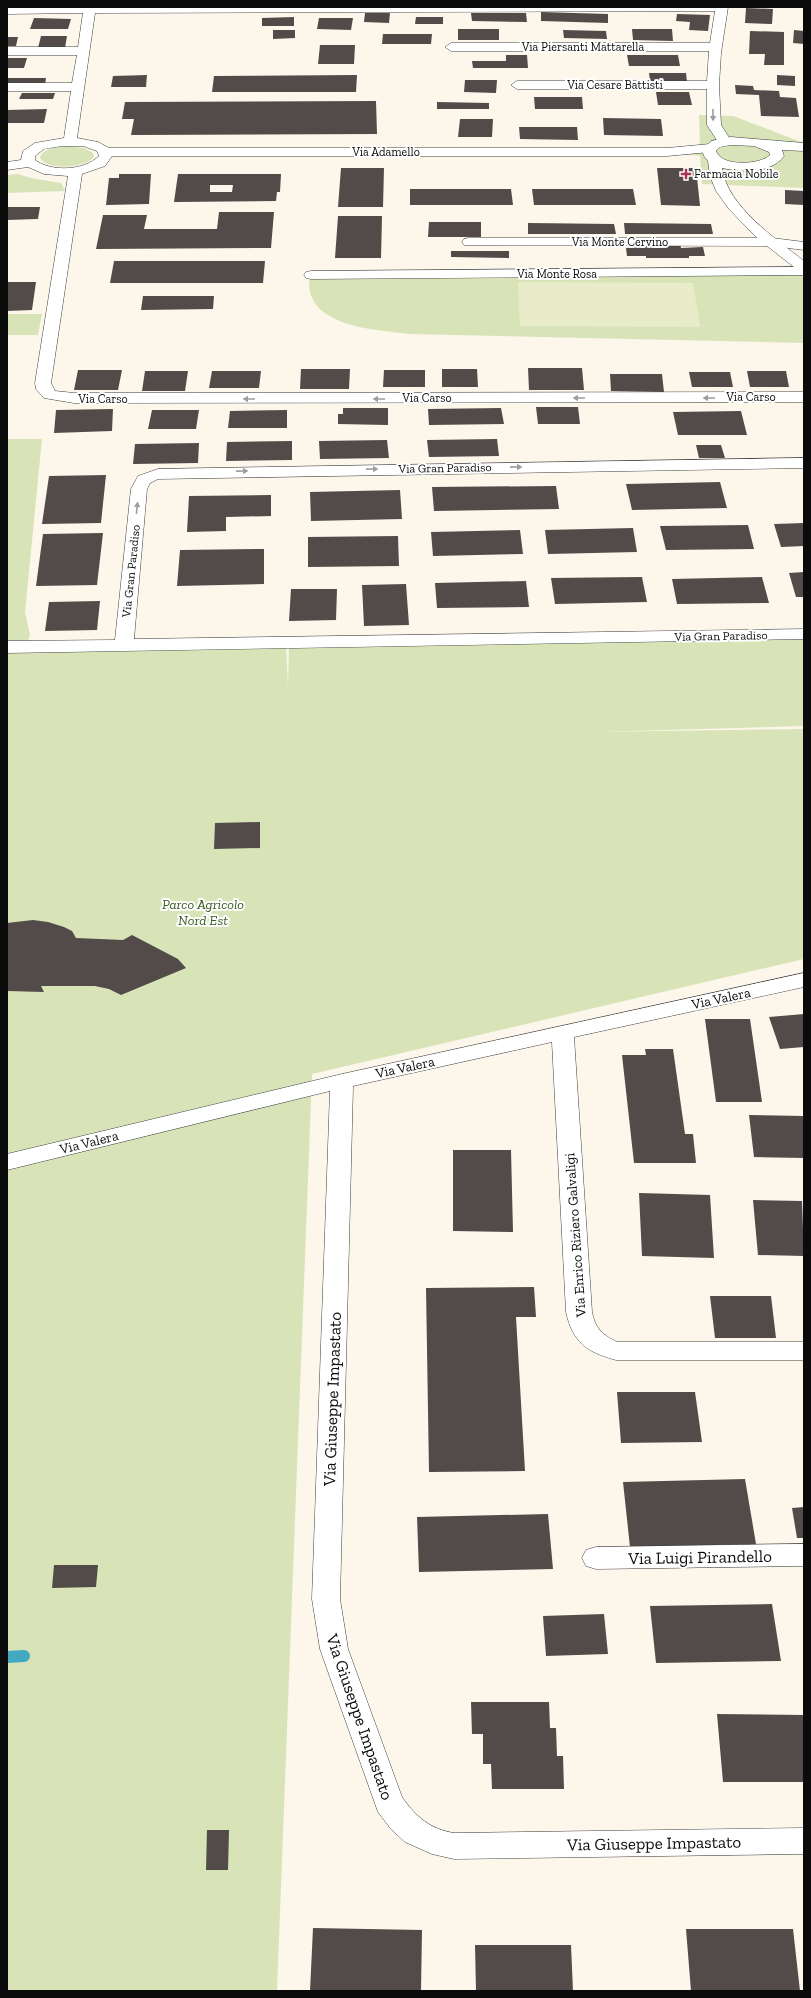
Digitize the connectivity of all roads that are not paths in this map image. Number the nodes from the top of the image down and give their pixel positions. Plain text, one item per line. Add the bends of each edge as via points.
1 (722, 7) edge
2 (386, 8) edge
3 (90, 9) edge
4 (7, 10) edge
5 (451, 46) dead end
6 (716, 47) junction
7 (7, 51) edge
8 (83, 51) junction
9 (517, 85) dead end
10 (713, 85) junction
11 (7, 87) edge
12 (78, 87) junction
13 (70, 142) junction
14 (725, 142) junction
15 (767, 145) junction
16 (804, 148) edge
17 (106, 152) junction
18 (712, 155) junction
19 (777, 156) junction
20 (30, 163) junction
21 (7, 166) edge
22 (742, 167) junction
23 (76, 171) junction
24 (743, 216) junction
25 (469, 242) dead end
26 (772, 242) junction
27 (804, 246) edge
28 (804, 268) edge
29 (804, 272) edge
30 (310, 275) dead end
31 (804, 397) edge
32 (804, 463) edge
33 (804, 634) edge
34 (124, 645) junction
35 (7, 647) edge
36 (804, 980) edge
37 (562, 1032) junction
38 (342, 1081) junction
39 (7, 1162) edge
40 (804, 1351) edge
41 (804, 1556) edge
42 (596, 1558) dead end
43 (804, 1841) edge

1 - 2 street
1 - 6 street
2 - 3 street
3 - 4 street
3 - 8 street
5 - 6 street, Via Piersanti Mattarella
6 - 10 street
7 - 8 street
8 - 12 street
9 - 10 street, Via Cesare Battisti
10 -> 14 street via 714,125
11 - 12 street
12 - 13 street
13 - 17 street via 92,144
13 - 20 street via 35,149 28,156
14 - 15 street via 747,141
14 - 18 street
15 - 16 street
15 - 19 street via 775,150
16 - 19 street
17 - 18 street, Via Adamello via 667,152
17 - 23 street via 106,158 99,164
18 - 22 street, Via Adamello
18 - 24 street via 717,177 727,198
19 - 22 street via 775,160 766,164
20 - 21 street
20 - 23 street via 48,170
22 - 24 street via 734,175 733,181
31 -> 23 street, Via Carso via 206,399 74,398 50,395 43,384
24 - 26 street
25 - 26 street, Via Monte Cervino
26 - 27 street, Via Monte Cervino
26 - 28 street
29 - 30 street, Via Monte Rosa
34 -> 32 street, Via Gran Paradiso via 139,489 141,482 152,475 181,472
33 - 34 street, Via Gran Paradiso
34 - 35 street
36 - 37 street, Via Valera
37 - 38 street, Via Valera
37 - 40 street, Via Enrico Riziero Galvaligi via 579,1312 591,1341 616,1351
38 - 39 street, Via Valera
38 - 43 street, Via Giuseppe Impastato via 326,1599 334,1649 389,1802 404,1824 419,1836 436,1843 454,1846
41 - 42 street, Via Luigi Pirandello

